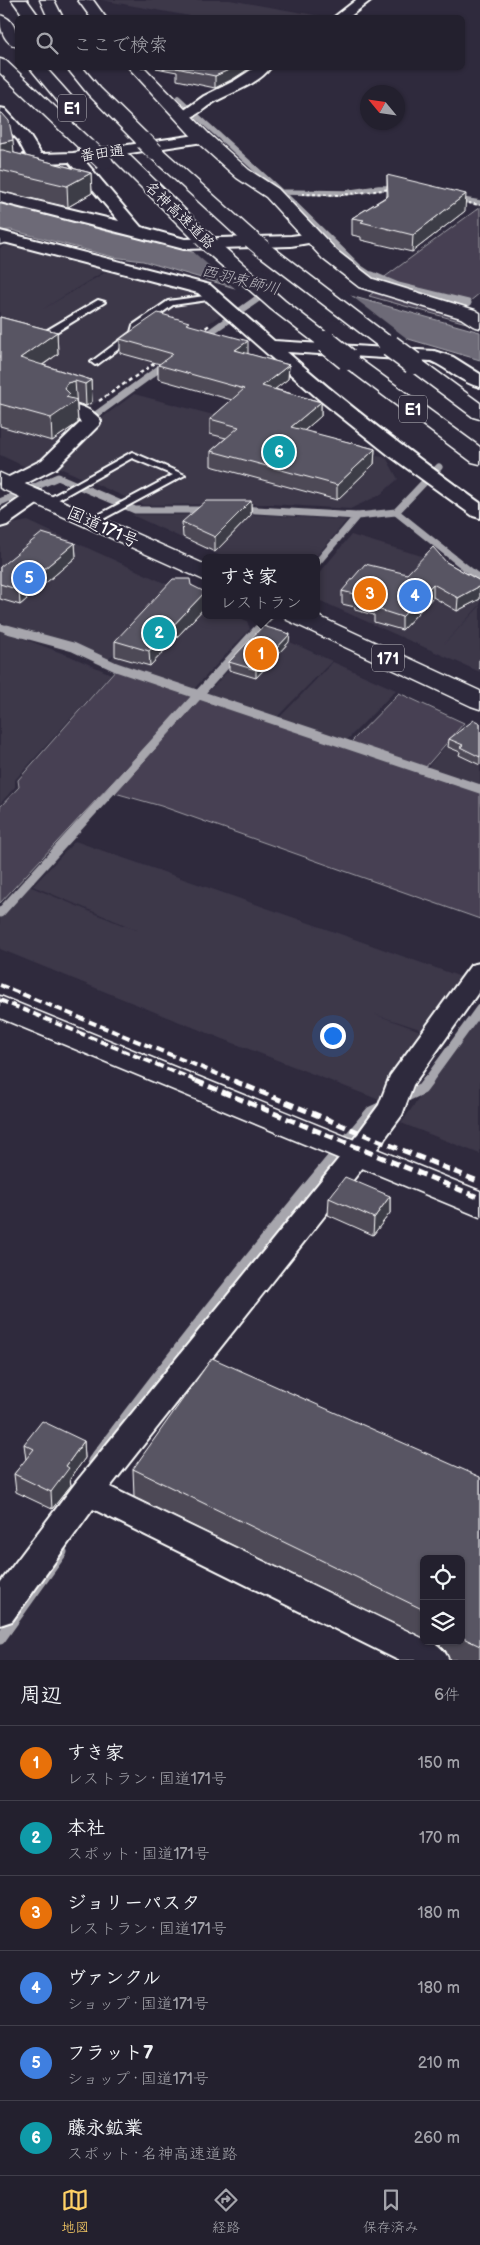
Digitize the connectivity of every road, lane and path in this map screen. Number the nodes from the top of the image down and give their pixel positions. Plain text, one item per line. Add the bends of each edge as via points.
1 (19, 0) edge
2 (47, 0) edge
3 (85, 0) edge
4 (365, 0) edge
5 (31, 15) edge
6 (54, 15) edge
7 (97, 15) edge
8 (343, 15) edge
9 (0, 20) edge
10 (15, 38) edge
11 (0, 64) edge
12 (40, 70) edge
13 (77, 70) edge
14 (139, 70) edge
15 (260, 70) edge
16 (0, 112) edge
17 (183, 116) junction
18 (84, 120) dead end
19 (203, 138) junction
20 (73, 158) junction
21 (36, 160) junction
22 (0, 164) edge
23 (398, 190) edge
24 (272, 193) junction
25 (0, 197) edge
26 (462, 201) edge
27 (480, 205) edge
28 (135, 230) junction
29 (0, 237) edge
30 (314, 238) junction
31 (212, 297) junction
32 (101, 302) dead end
33 (233, 316) junction
34 (476, 316) edge
35 (27, 331) edge
36 (198, 333) edge
37 (268, 346) junction
38 (164, 357) edge
39 (95, 362) dead end
40 (480, 382) edge
41 (76, 410) joint
42 (480, 413) edge
43 (480, 457) edge
44 (22, 490) edge
45 (480, 512) edge
46 (0, 521) edge
47 (92, 522) junction
48 (202, 572) edge
49 (305, 619) edge
50 (480, 700) edge
51 (480, 971) edge
52 (0, 1006) edge
53 (345, 1149) junction
54 (480, 1205) edge
55 (88, 1491) junction
56 (0, 1610) edge
57 (432, 1660) edge

1 - 5 main road
2 - 6 main road
3 - 7 main road
4 - 8 street
9 - 10 main road
11 - 43 main road, 名神高速道路 / E1, bridge via 106,150 299,321
12 - 18 main road, E1
13 - 42 main road, 名神高速道路 / E1, bridge via 149,146 257,244
14 - 17 main road
15 - 17 street
16 - 21 street via 24,138
17 - 19 main road
19 - 20 street, 番田通
19 - 24 main road via 243,174
20 - 21 street, 番田通
20 - 28 street
21 - 22 street, 番田通
23 - 24 path via 342,195
24 - 30 main road
25 - 28 street
26 - 27 path
28 - 30 street via 184,244
29 - 31 street via 184,283 204,289
30 - 34 main road via 366,283
31 - 33 street
31 - 39 lane via 171,303 136,327 135,333
32 - 35 lane via 45,335
33 - 36 path
33 - 37 street
37 - 40 street via 434,356
37 - 45 street via 327,397
38 - 41 path via 91,407
41 - 44 street via 92,421
44 - 46 street
44 - 47 main road, 国道171号
44 - 47 lane via 71,488 132,455 180,475
47 - 48 main road, 国道171号
49 - 50 main road, 171
51 - 53 street via 400,1083 395,1099
52 - 53 main road
53 - 54 main road
53 - 55 street
55 - 56 street
55 - 57 street

